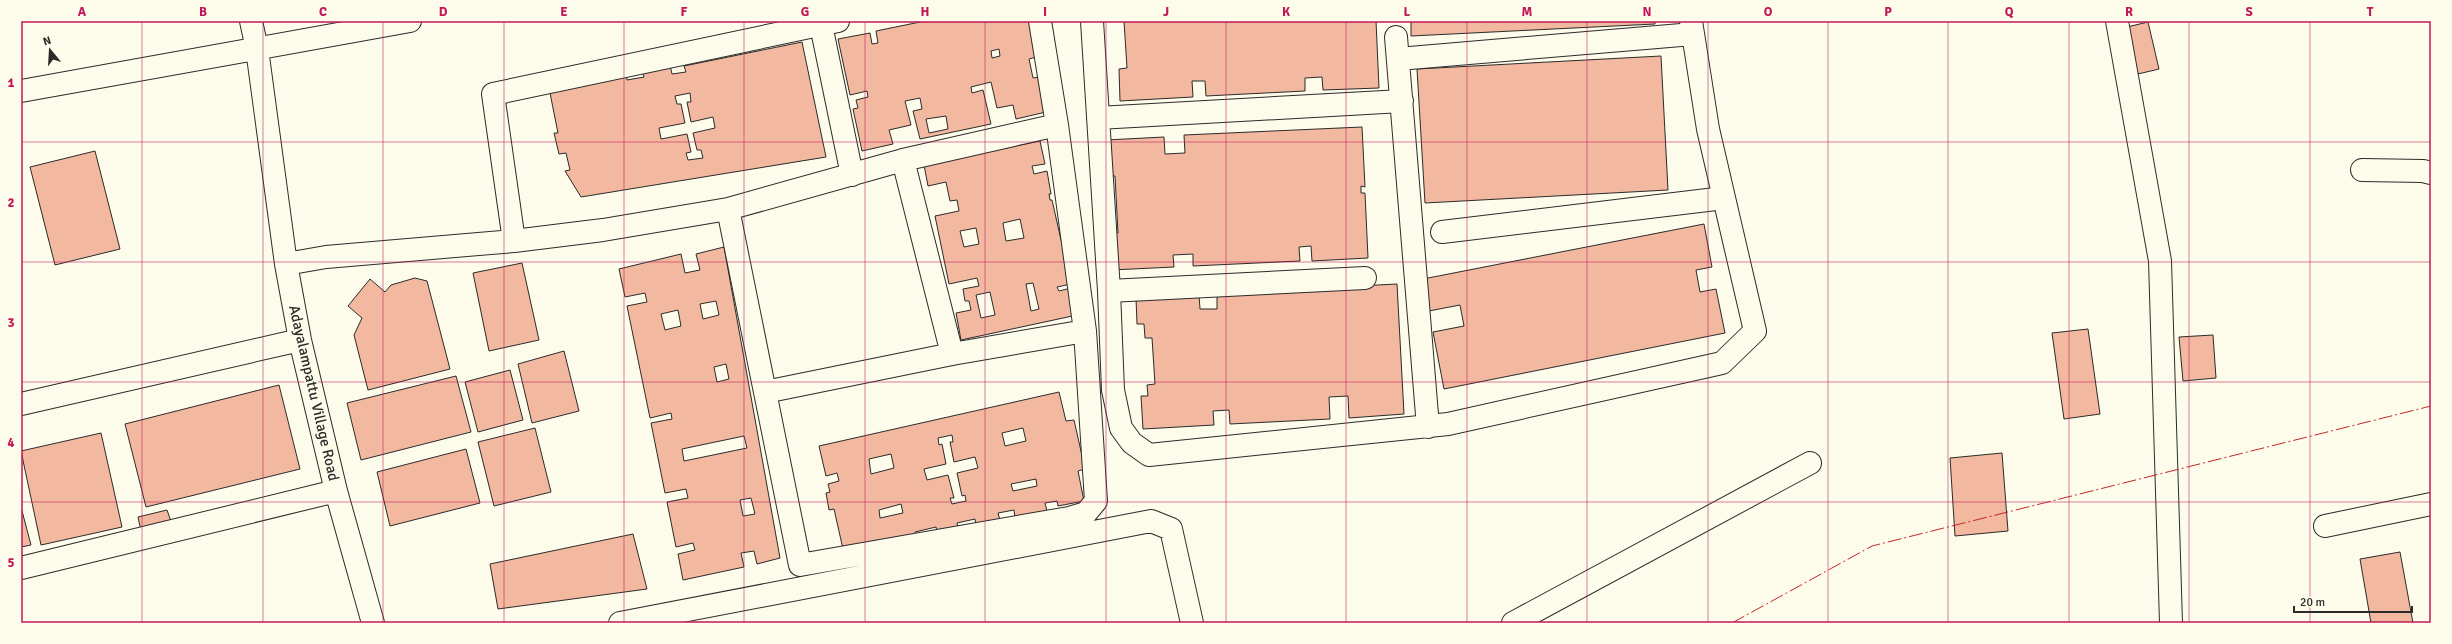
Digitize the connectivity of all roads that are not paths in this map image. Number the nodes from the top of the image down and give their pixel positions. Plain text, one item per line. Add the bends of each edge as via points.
1 (250, 21) edge
2 (410, 21) edge
3 (1040, 21) edge
4 (1092, 21) edge
5 (2117, 21) edge
6 (830, 23) edge
7 (1692, 27) edge
8 (1396, 37) dead end
9 (257, 49) junction
10 (1398, 59) junction
11 (21, 91) edge
12 (1402, 101) junction
13 (1098, 118) junction
14 (1057, 125) junction
15 (903, 160) junction
16 (2362, 170) dead end
17 (2431, 173) edge
18 (852, 175) junction
19 (1724, 198) junction
20 (728, 209) junction
21 (1442, 232) dead end
22 (514, 241) junction
23 (286, 264) junction
24 (1365, 278) dead end
25 (1109, 292) junction
26 (1085, 331) junction
27 (300, 340) junction
28 (952, 354) junction
29 (765, 392) junction
30 (21, 404) edge
31 (1428, 426) junction
32 (1810, 463) dead end
33 (336, 491) junction
34 (2431, 504) edge
35 (2325, 526) dead end
36 (21, 568) edge
37 (373, 623) edge
38 (620, 623) edge
39 (1192, 623) edge
40 (1513, 623) edge
41 (2171, 623) edge

1 - 9 street, Adayalampattu Village Road
2 - 9 street
3 - 14 street
4 - 13 street
5 - 41 street via 2160,261
6 - 18 street
6 - 22 street via 493,94
7 - 10 street
7 - 19 street via 1708,129
8 - 10 street
9 - 11 street
9 - 23 street, Adayalampattu Village Road
10 - 12 street
12 - 13 street
12 - 31 street
13 - 25 street
14 - 15 street
14 - 26 street
15 - 18 street
15 - 28 street
16 - 17 street
18 - 20 street
19 - 21 street
19 - 31 street via 1755,330 1722,363 1448,424
20 - 22 street via 603,230
20 - 29 street
22 - 23 street via 326,257
23 - 27 street, Adayalampattu Village Road
24 - 25 street
25 - 31 street via 1113,390 1121,428 1132,443 1150,455
26 - 28 street
26 - 29 street via 1096,501 1086,513 1069,518 800,565
27 - 30 street
27 - 33 street, Adayalampattu Village Road
28 - 29 street
32 - 40 street
33 - 36 street, Adayalampattu Village Road
33 - 37 street
34 - 35 street
38 - 39 street via 1151,521 1171,529

